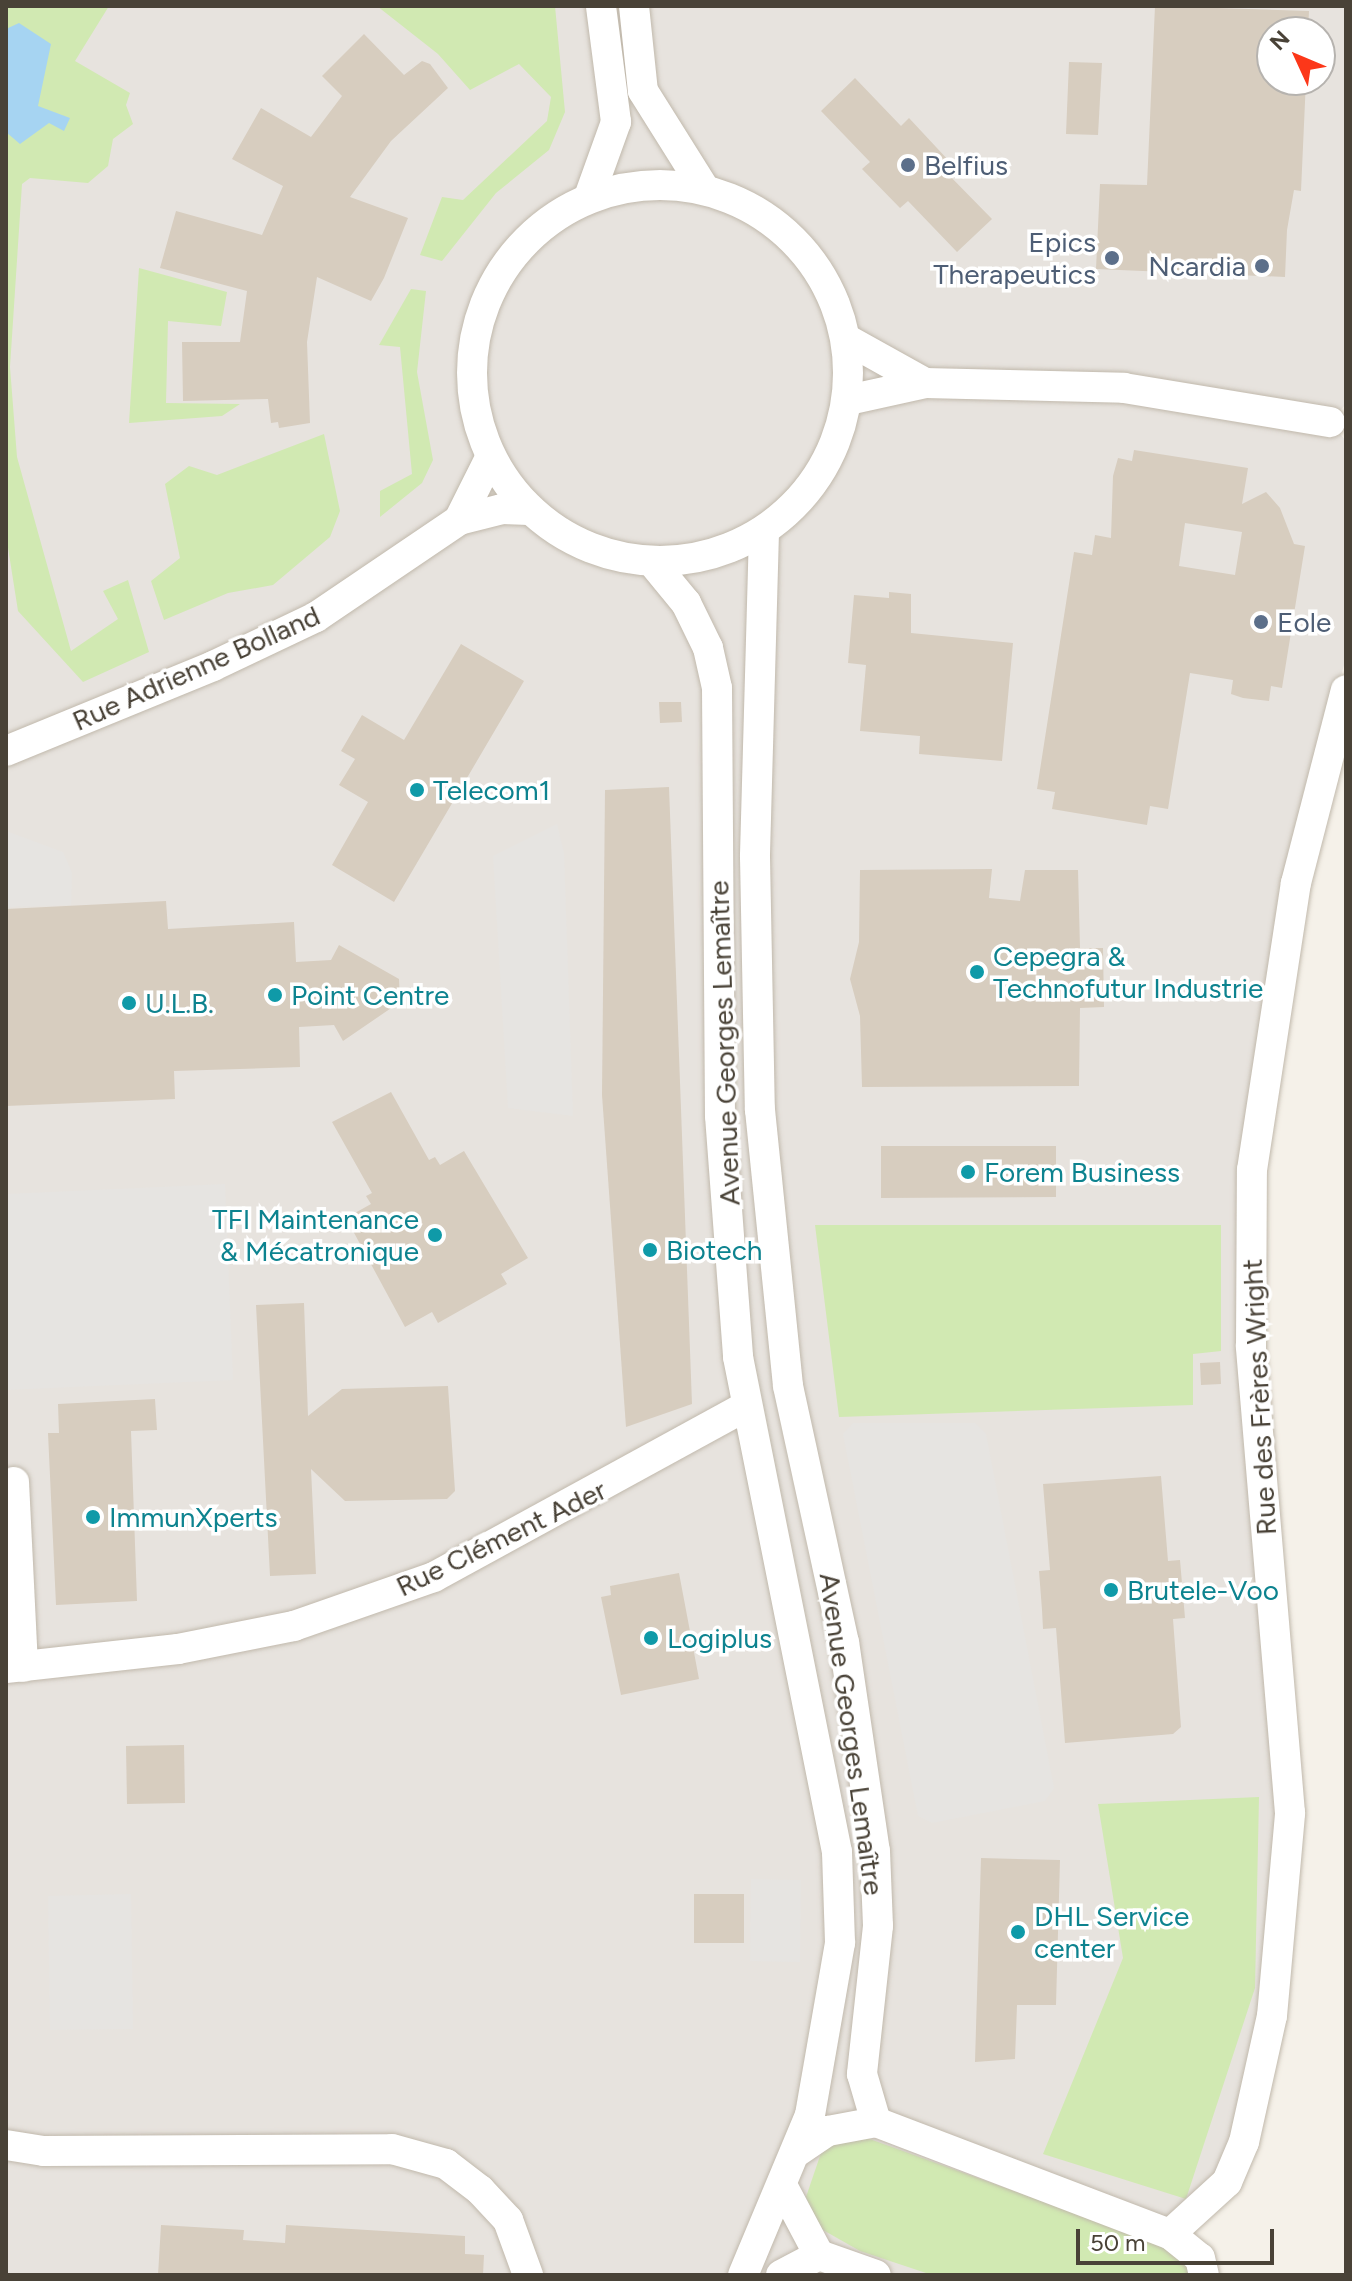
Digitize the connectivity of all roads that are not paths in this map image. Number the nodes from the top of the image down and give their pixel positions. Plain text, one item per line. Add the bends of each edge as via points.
1 (601, 6) edge
2 (634, 6) edge
3 (702, 185) junction
4 (589, 197) junction
5 (848, 340) junction
6 (925, 383) junction
7 (848, 400) junction
8 (1341, 422) edge
9 (490, 458) junction
10 (529, 510) junction
11 (459, 520) junction
12 (764, 532) junction
13 (653, 563) junction
14 (1346, 690) edge
15 (6, 751) edge
16 (745, 1407) junction
17 (14, 1482) dead end
18 (14, 1667) edge
19 (876, 2122) junction
20 (6, 2145) edge
21 (798, 2151) junction
22 (783, 2187) junction
23 (1170, 2234) junction
24 (819, 2255) junction
25 (1202, 2267) edge
26 (528, 2275) edge
27 (743, 2275) edge
28 (781, 2275) edge
29 (876, 2275) edge

1 - 4 street via 616,122
2 - 3 street via 643,91
3 - 4 street
3 - 5 street via 792,235 822,272
4 - 9 street via 525,240 485,300 471,360 476,417
5 - 6 street
5 - 7 street
6 - 7 street
6 - 8 street via 1124,388
7 - 12 street via 826,466
9 - 10 street
9 - 11 street, Rue Adrienne Bolland
10 - 11 street, Rue Adrienne Bolland via 502,509
10 - 13 street via 580,545
11 - 15 street, Rue Adrienne Bolland via 316,617 213,666
12 - 13 street via 710,556
12 - 19 street, Avenue Georges Lemaître via 755,857 760,1110 788,1386 844,1642 875,1851 878,1926 862,2074
13 - 16 street, Avenue Georges Lemaître via 686,603 708,648 717,688 720,1116
14 - 23 street, Rue des Frères Wright via 1296,883 1252,1170 1251,1346 1290,1813 1272,2016 1244,2142 1227,2182
16 - 18 street, Rue Clément Ader via 434,1577 294,1626 178,1649
16 - 21 street, Avenue Georges Lemaître via 798,1642 837,1852 835,1981 810,2115
17 - 18 street
19 - 21 street via 828,2131
19 - 23 street
20 - 26 street via 44,2151 392,2149 446,2164 480,2190 508,2220
21 - 22 street, Avenue Georges Lemaître
22 - 24 street
22 - 27 street, Avenue Georges Lemaître
23 - 25 street
24 - 28 street
24 - 29 street

